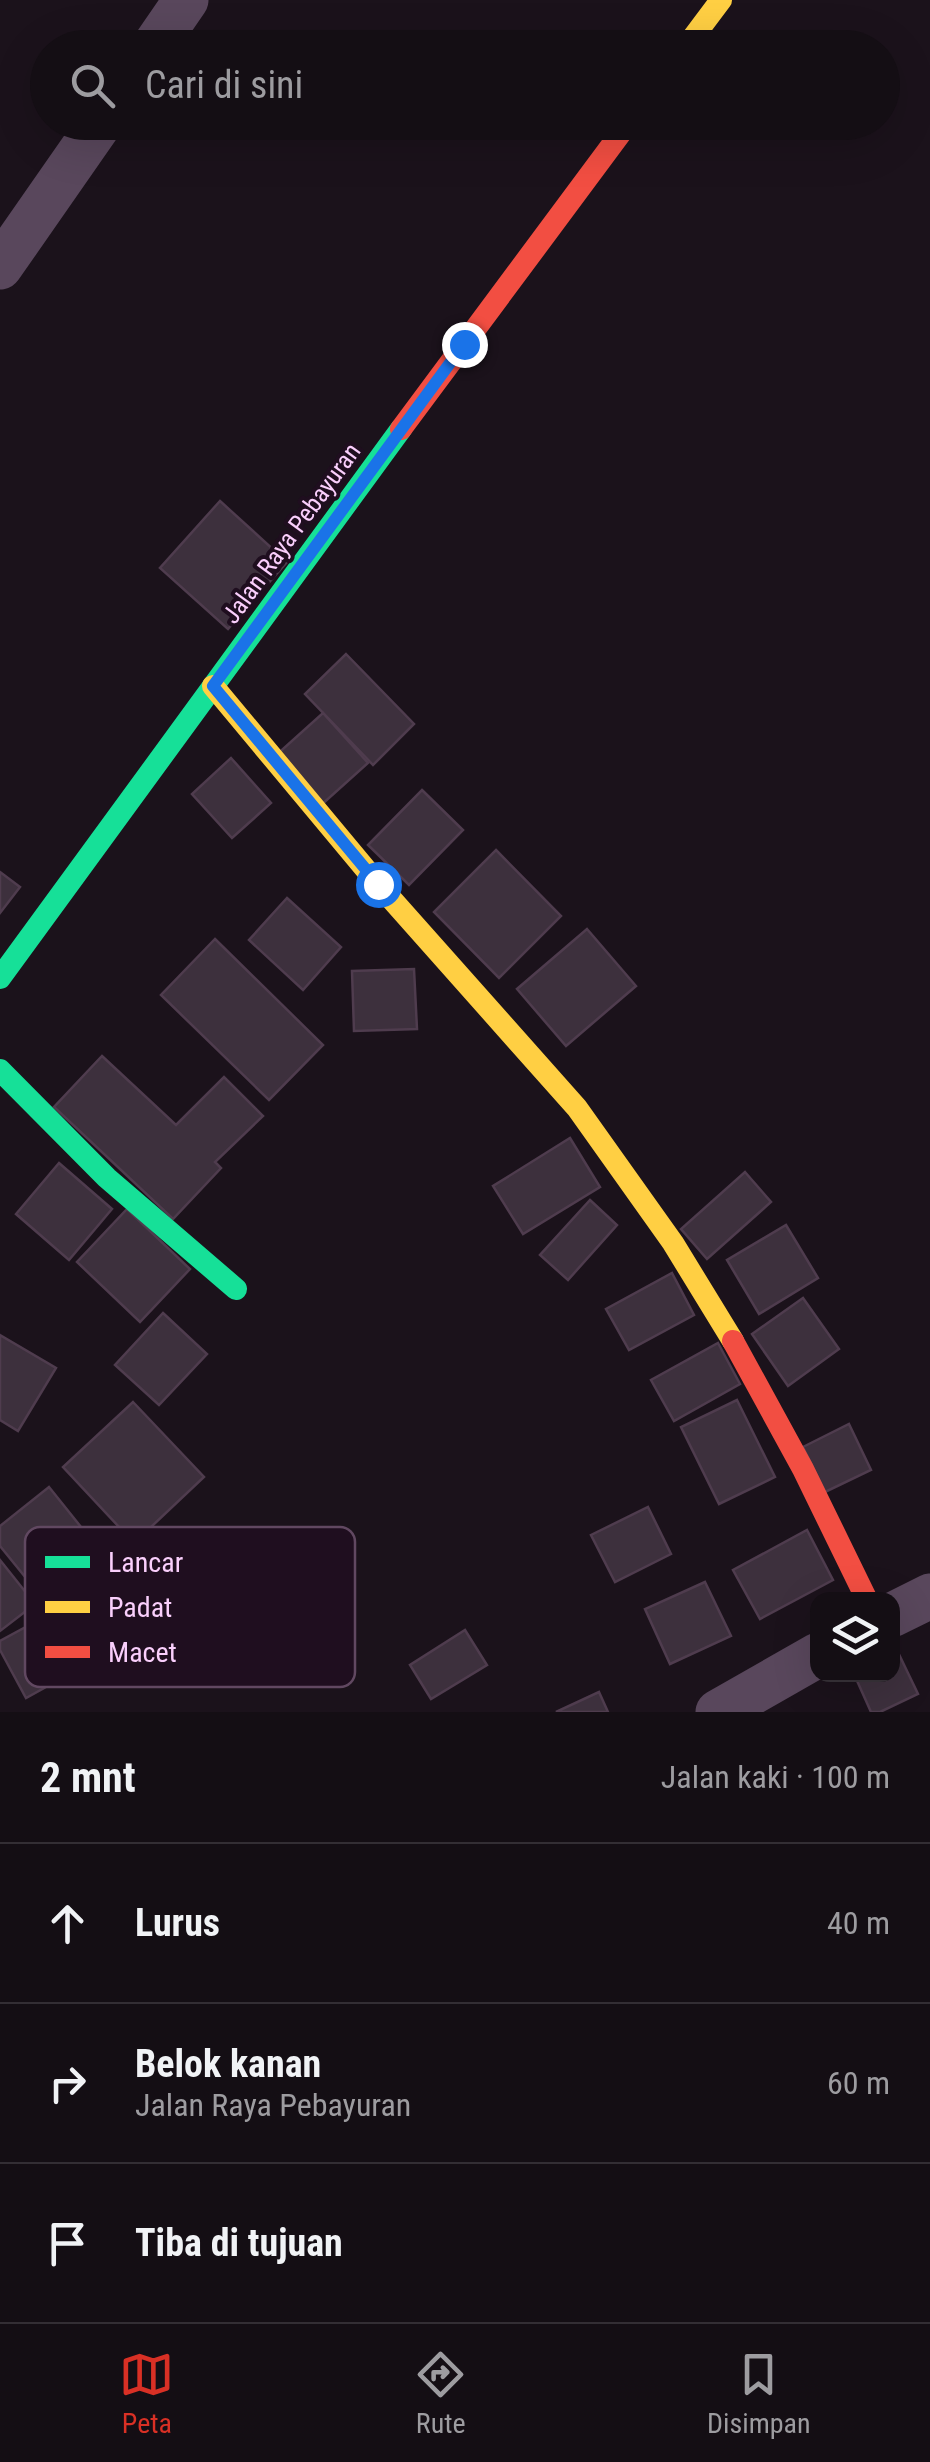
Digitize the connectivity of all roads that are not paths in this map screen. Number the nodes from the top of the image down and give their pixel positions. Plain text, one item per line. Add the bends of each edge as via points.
1 (186, 0) edge
2 (721, 0) edge
3 (165, 30) edge
4 (699, 30) edge
5 (88, 140) edge
6 (617, 140) edge
7 (0, 267) edge
8 (213, 686) junction
9 (0, 978) edge
10 (0, 1070) edge
11 (236, 1289) dead end
12 (863, 1592) edge
13 (930, 1596) edge
14 (900, 1610) edge
15 (810, 1660) edge
16 (718, 1712) edge

1 - 3 street
2 - 4 street
5 - 7 street
6 - 8 street, Jalan Raya Pebayuran
8 - 9 street, Jalan Raya Pebayuran
8 - 12 street via 587,1122 735,1344
10 - 11 street via 107,1178
13 - 14 street
15 - 16 street

